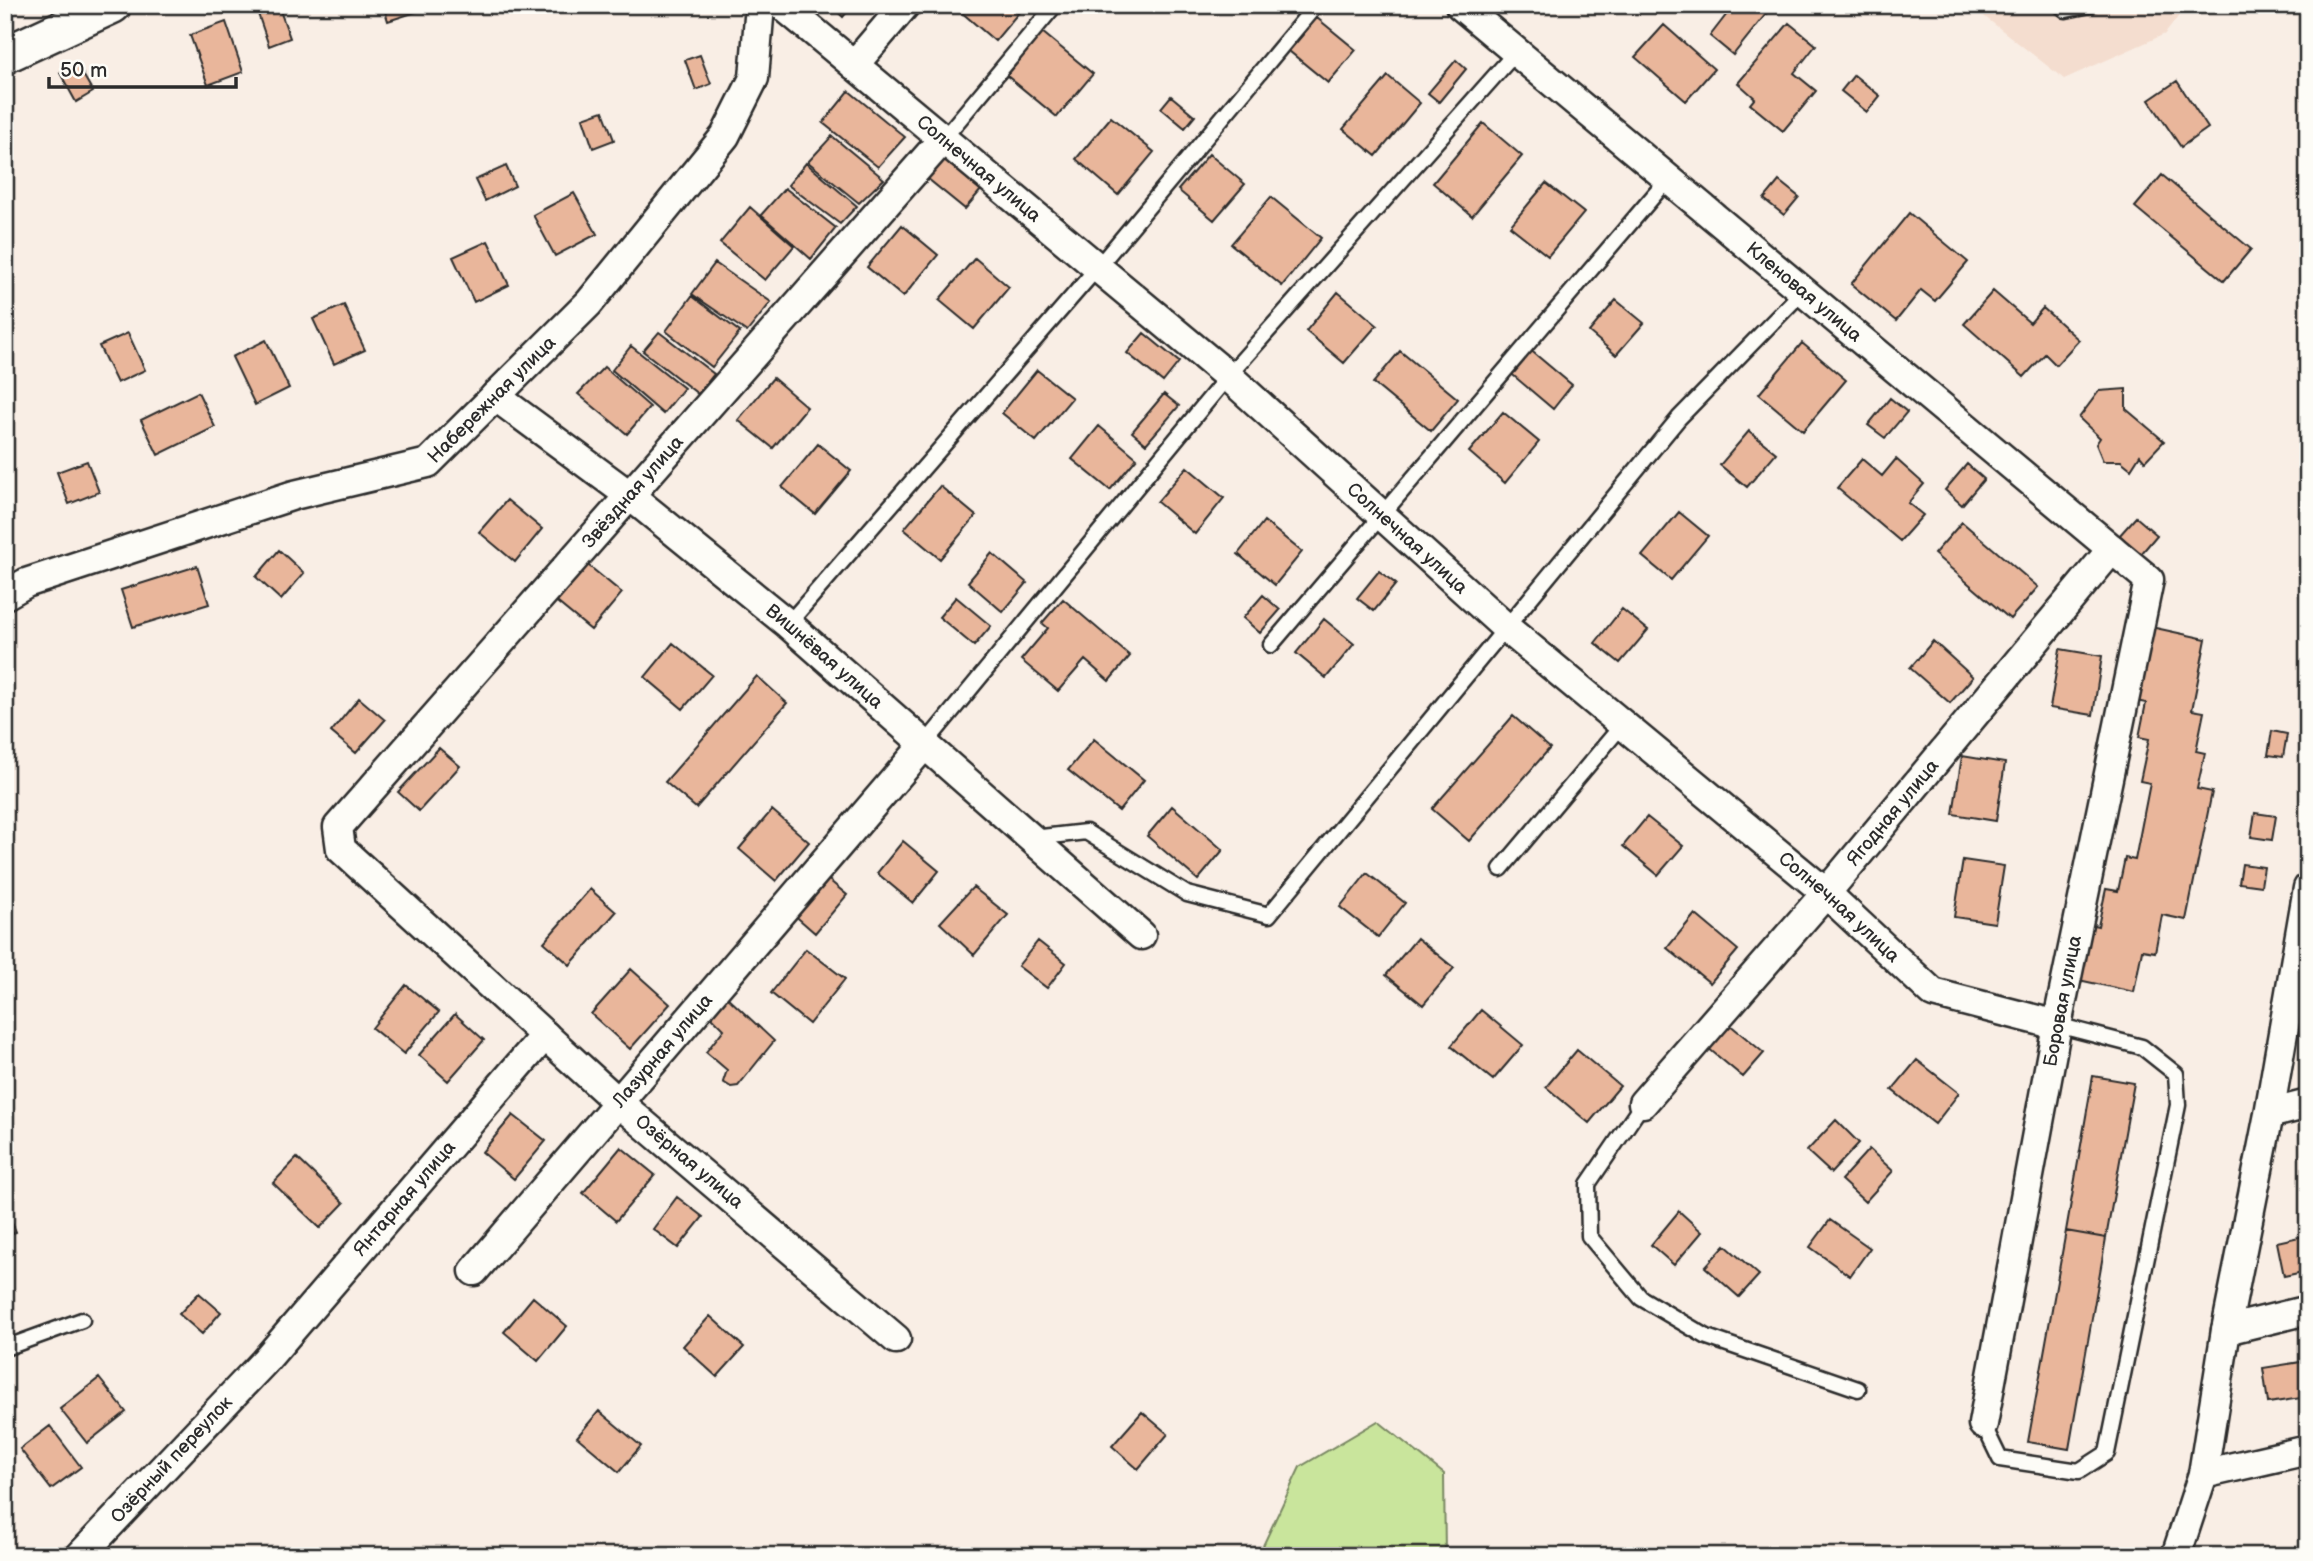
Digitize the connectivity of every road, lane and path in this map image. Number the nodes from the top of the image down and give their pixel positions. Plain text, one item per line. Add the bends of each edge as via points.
1 (113, 5) edge
2 (760, 5) edge
3 (782, 5) edge
4 (905, 5) edge
5 (1055, 5) edge
6 (1316, 5) edge
7 (1460, 5) edge
8 (2060, 5) edge
9 (2090, 5) edge
10 (1516, 52) junction
11 (5, 55) edge
12 (854, 65) junction
13 (943, 139) junction
14 (1668, 179) junction
15 (1098, 267) junction
16 (1803, 291) junction
17 (1228, 376) junction
18 (495, 396) junction
19 (629, 495) junction
20 (1382, 514) junction
21 (2112, 549) junction
22 (2149, 580) joint
23 (5, 595) edge
24 (788, 624) junction
25 (1504, 626) junction
26 (1270, 645) dead end
27 (1623, 724) junction
28 (925, 744) junction
29 (1032, 838) junction
30 (341, 849) joint
31 (1502, 869) dead end
32 (1826, 893) junction
33 (2307, 896) edge
34 (1141, 934) dead end
35 (2057, 1025) junction
36 (545, 1035) junction
37 (619, 1103) junction
38 (1643, 1103) joint
39 (2308, 1104) edge
40 (2269, 1114) junction
41 (474, 1271) dead end
42 (2308, 1310) edge
43 (82, 1320) dead end
44 (2226, 1330) junction
45 (896, 1339) dead end
46 (5, 1348) edge
47 (264, 1362) joint
48 (1858, 1389) dead end
49 (1983, 1424) joint
50 (2308, 1450) edge
51 (2203, 1474) junction
52 (80, 1556) edge
53 (2176, 1556) edge

1 - 11 street
2 - 18 street, Набережная улица via 754,78 725,136 589,303
3 - 12 street, Солнечная улица
4 - 12 street
5 - 13 lane
6 - 15 lane
7 - 10 street, Кленовая улица
8 - 9 lane via 2066,10
10 - 14 street, Кленовая улица
10 - 17 lane
12 - 13 street, Солнечная улица
13 - 15 street, Солнечная улица
13 - 19 street, Звёздная улица
14 - 16 street, Кленовая улица
14 - 20 lane
15 - 17 street, Солнечная улица
15 - 24 lane
16 - 21 street, Кленовая улица
16 - 25 lane via 1679,418
17 - 20 street, Солнечная улица
17 - 28 lane
18 - 19 street, Вишнёвая улица
18 - 23 street, Набережная улица via 428,463 295,495 26,583
19 - 24 street, Вишнёвая улица
19 - 30 street, Звёздная улица via 338,827
20 - 25 street, Солнечная улица
20 - 26 lane
21 - 22 street, Кленовая улица
21 - 32 street, Ягодная улица
22 - 35 street, Боровая улица
24 - 28 street, Вишнёвая улица
25 - 27 street, Солнечная улица
25 - 29 lane via 1269,915 1187,894 1086,832
27 - 31 lane
27 - 32 street, Солнечная улица
28 - 29 street, Вишнёвая улица
28 - 37 street, Лазурная улица
29 - 34 street, Вишнёвая улица
30 - 36 street, Лазурная улица
32 - 35 street, Солнечная улица via 1933,993
32 - 38 street, Ягодная улица
33 - 40 street
35 - 49 street, Боровая улица
35 - 49 lane via 2142,1047 2176,1074 2178,1105 2106,1453 2079,1472 2000,1459
36 - 37 street, Лазурная улица
36 - 47 street, Янтарная улица
37 - 41 street, Озёрная улица
37 - 45 street, Озёрная улица
38 - 48 lane via 1588,1184 1589,1236 1641,1298 1707,1337
39 - 40 street
40 - 44 street
42 - 44 street
43 - 46 lane
44 - 51 street
47 - 52 street, Озёрный переулок
50 - 51 street
51 - 53 street

